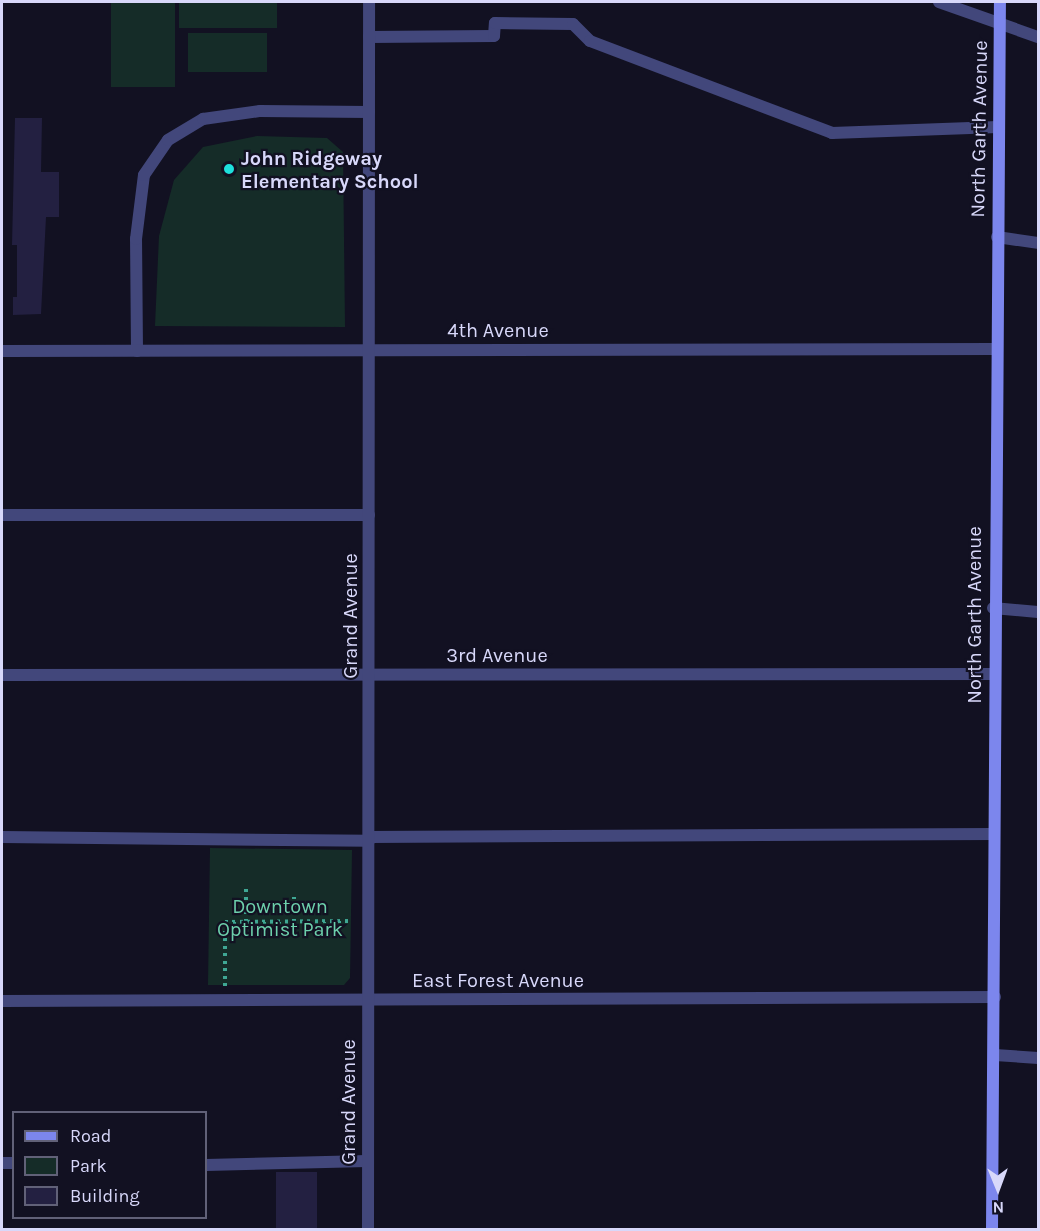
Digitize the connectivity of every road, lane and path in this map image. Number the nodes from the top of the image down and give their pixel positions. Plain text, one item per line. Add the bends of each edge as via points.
1 (369, 2) edge
2 (939, 2) edge
3 (1000, 2) edge
4 (1000, 24) junction
5 (369, 37) junction
6 (1038, 37) edge
7 (369, 112) junction
8 (998, 127) junction
9 (997, 237) junction
10 (1038, 243) edge
11 (995, 349) junction
12 (369, 350) junction
13 (2, 351) edge
14 (137, 351) junction
15 (2, 515) edge
16 (369, 515) junction
17 (993, 608) junction
18 (1038, 612) edge
19 (993, 674) junction
20 (2, 675) edge
21 (370, 675) junction
22 (994, 834) junction
23 (2, 837) edge
24 (369, 839) junction
25 (246, 888) dead end
26 (294, 897) dead end
27 (368, 920) junction
28 (246, 922) junction
29 (294, 922) junction
30 (995, 997) junction
31 (367, 1000) junction
32 (2, 1001) edge
33 (225, 1001) junction
34 (995, 1055) junction
35 (1038, 1058) edge
36 (367, 1161) junction
37 (207, 1164) edge
38 (368, 1230) edge
39 (992, 1230) edge

1 - 5 street, Grand Avenue
2 - 4 street
3 - 4 street, North Garth Avenue
4 - 6 street
4 - 8 street, North Garth Avenue
5 - 7 street, Grand Avenue
5 - 8 street via 494,36 495,23 573,24 590,41 832,133
7 - 12 street, Grand Avenue
7 - 14 street via 260,111 203,119 168,140 144,175 136,239
8 - 9 street, North Garth Avenue
9 - 10 street
9 - 11 street, North Garth Avenue
11 - 12 street, 4th Avenue
11 - 17 street, North Garth Avenue
12 - 14 street, 4th Avenue
12 - 16 street, Grand Avenue
13 - 14 street, 4th Avenue
15 - 16 street
16 - 21 street, Grand Avenue
17 - 18 street
17 - 19 street, North Garth Avenue
19 - 21 street, 3rd Avenue
19 - 22 street, North Garth Avenue
20 - 21 street, 3rd Avenue
21 - 24 street, Grand Avenue
22 - 24 street
22 - 30 street, North Garth Avenue
23 - 24 street
24 - 27 street, Grand Avenue
25 - 28 path
26 - 29 path
27 - 29 path
27 - 31 street, Grand Avenue
28 - 29 path
28 - 33 path via 225,922
30 - 31 street, East Forest Avenue
30 - 34 street, North Garth Avenue
31 - 33 street, East Forest Avenue
31 - 36 street, Grand Avenue
32 - 33 street, East Forest Avenue
34 - 35 street
34 - 39 street, North Garth Avenue
36 - 37 street
36 - 38 street, Grand Avenue

